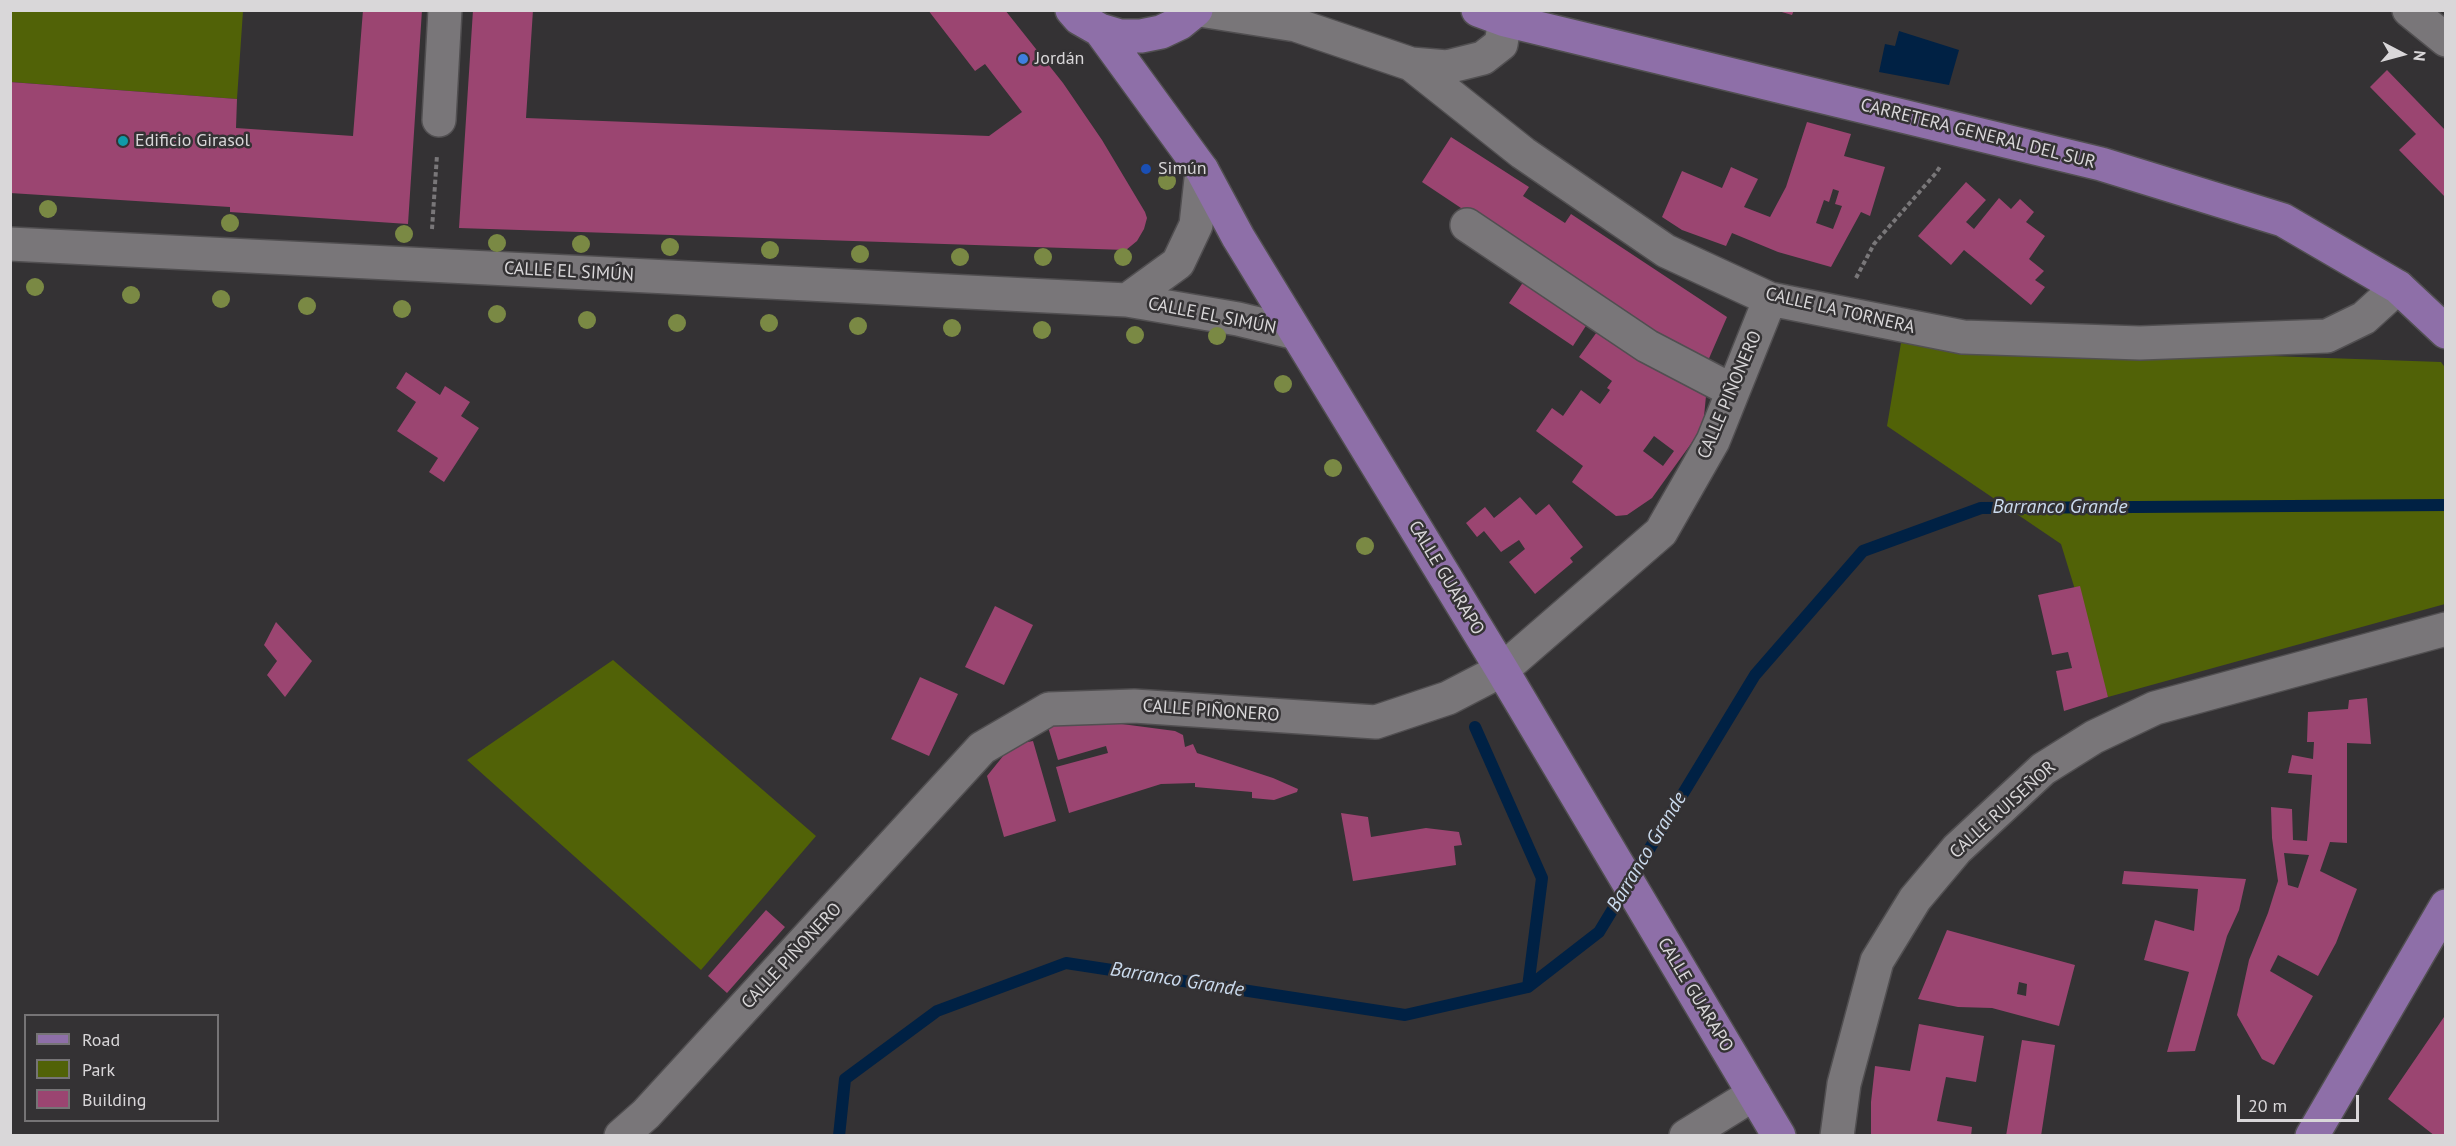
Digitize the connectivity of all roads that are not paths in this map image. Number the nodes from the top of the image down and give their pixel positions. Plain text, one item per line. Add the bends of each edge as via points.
1 (445, 10) edge
2 (1072, 10) edge
3 (1198, 10) edge
4 (2409, 10) edge
5 (1497, 14) edge
6 (1100, 30) junction
7 (2445, 40) edge
8 (1411, 64) junction
9 (439, 120) road end
10 (1202, 170) junction
11 (1467, 225) dead end
12 (10, 244) edge
13 (2398, 287) junction
14 (1770, 299) junction
15 (1127, 300) junction
16 (2445, 332) edge
17 (1296, 333) junction
18 (1733, 391) junction
19 (2445, 629) edge
20 (1502, 670) junction
21 (2445, 906) edge
22 (1754, 1094) junction
23 (621, 1136) edge
24 (1686, 1136) edge
25 (1779, 1136) edge
26 (1837, 1136) edge
27 (2312, 1136) edge

1 - 9 street
2 - 6 main road
3 - 6 main road via 1161,32 1120,36
3 - 8 street, CALLE LA TORNERA via 1296,25
4 - 7 street
5 - 8 street via 1501,44 1484,58 1447,67
5 - 13 main road, CARRETERA GENERAL DEL SUR via 2101,164 2283,220
6 - 10 main road, CALLE GUARAPO
8 - 14 street, CALLE LA TORNERA via 1522,153 1666,251
10 - 15 street, CALLE EL SIMÚN via 1196,225 1178,263
10 - 17 main road, CALLE GUARAPO
11 - 18 street via 1647,346
12 - 15 street, CALLE EL SIMÚN
13 - 14 street, CALLE LA TORNERA via 2364,318 2327,336 2140,343 1963,337
13 - 16 main road, CARRETERA GENERAL DEL SUR
14 - 18 street, CALLE PIÑONERO
15 - 17 street, CALLE EL SIMÚN
17 - 20 main road, CALLE GUARAPO
18 - 20 street, CALLE PIÑONERO via 1713,441 1661,532
19 - 26 street, CALLE RUISEÑOR via 2155,708 2094,737 2043,769 1956,849 1915,898 1877,961 1844,1084
20 - 22 main road, CALLE GUARAPO
20 - 23 street, CALLE PIÑONERO via 1448,698 1376,722 1134,706 1049,709 982,748 646,1114
21 - 27 main road
22 - 24 street
22 - 25 main road, CALLE GUARAPO

